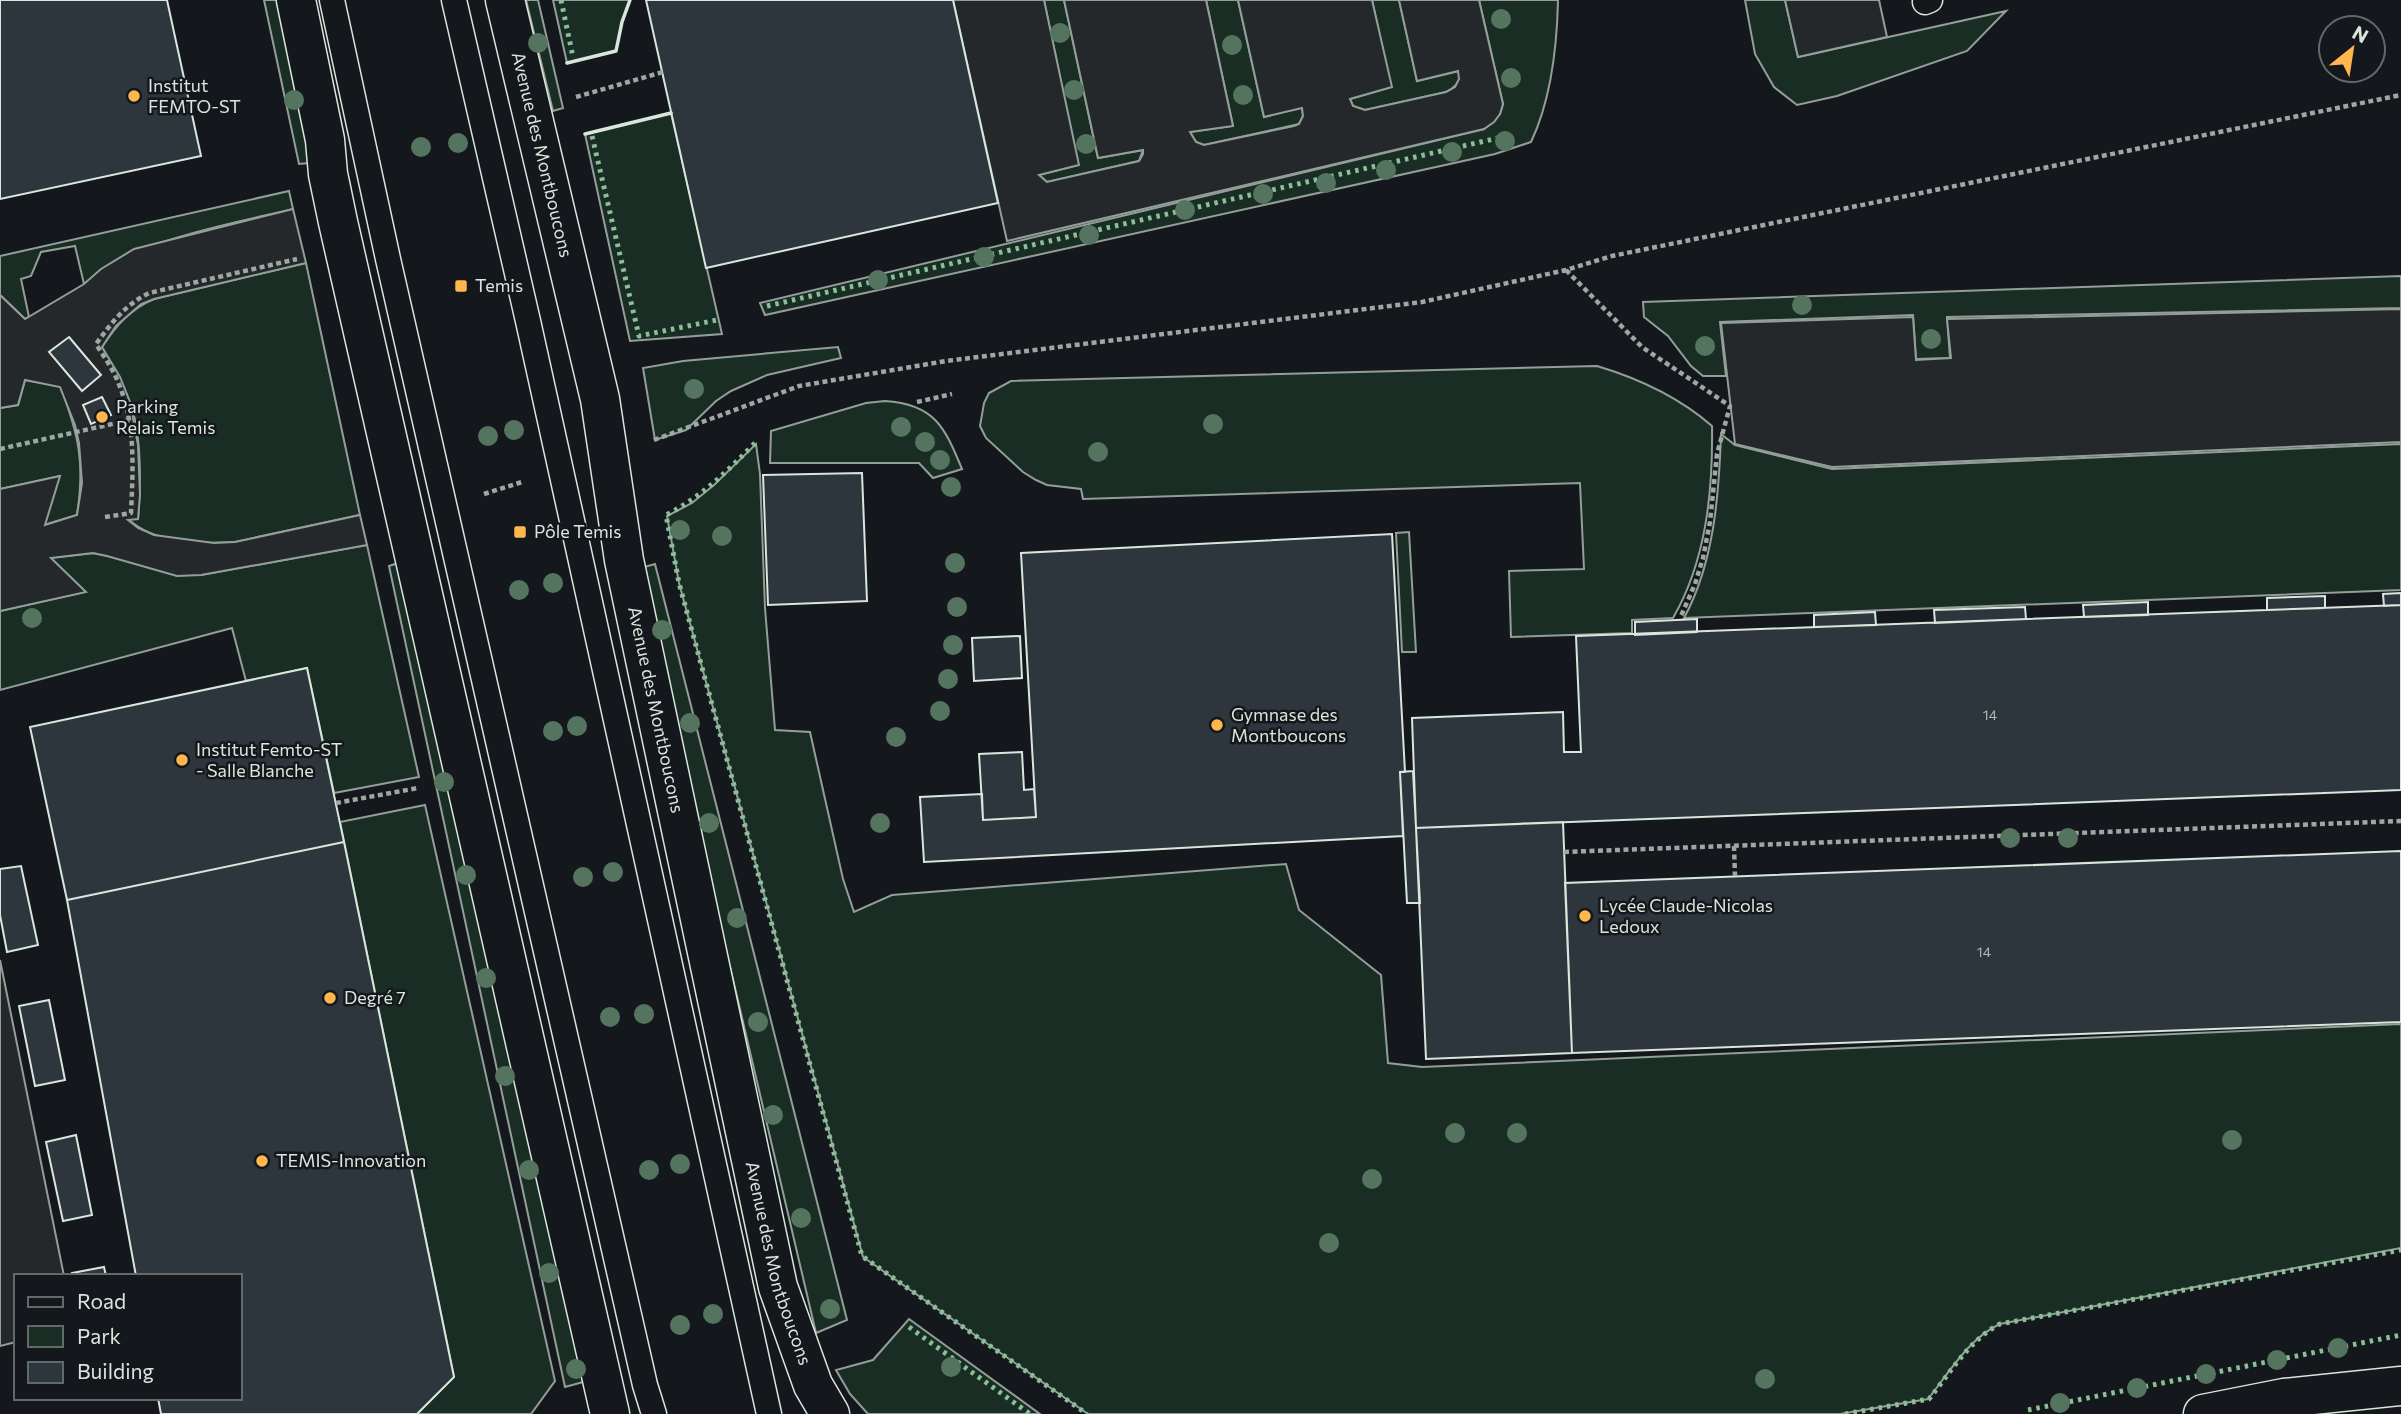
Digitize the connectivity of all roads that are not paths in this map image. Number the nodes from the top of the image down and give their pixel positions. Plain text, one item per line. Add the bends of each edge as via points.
1 (296, 0) edge
2 (332, 0) edge
3 (454, 0) edge
4 (505, 0) edge
5 (2401, 1359) edge
6 (2401, 1387) edge
7 (2284, 1398) junction
8 (610, 1414) edge
9 (654, 1414) edge
10 (769, 1414) edge
11 (830, 1414) edge
12 (2203, 1414) edge

1 - 8 street via 338,222
2 - 9 lane
3 - 10 lane
4 - 11 street, Avenue des Montboucons via 600,399 624,561 778,1287 813,1385
5 - 7 street
6 - 7 street
7 - 12 street

